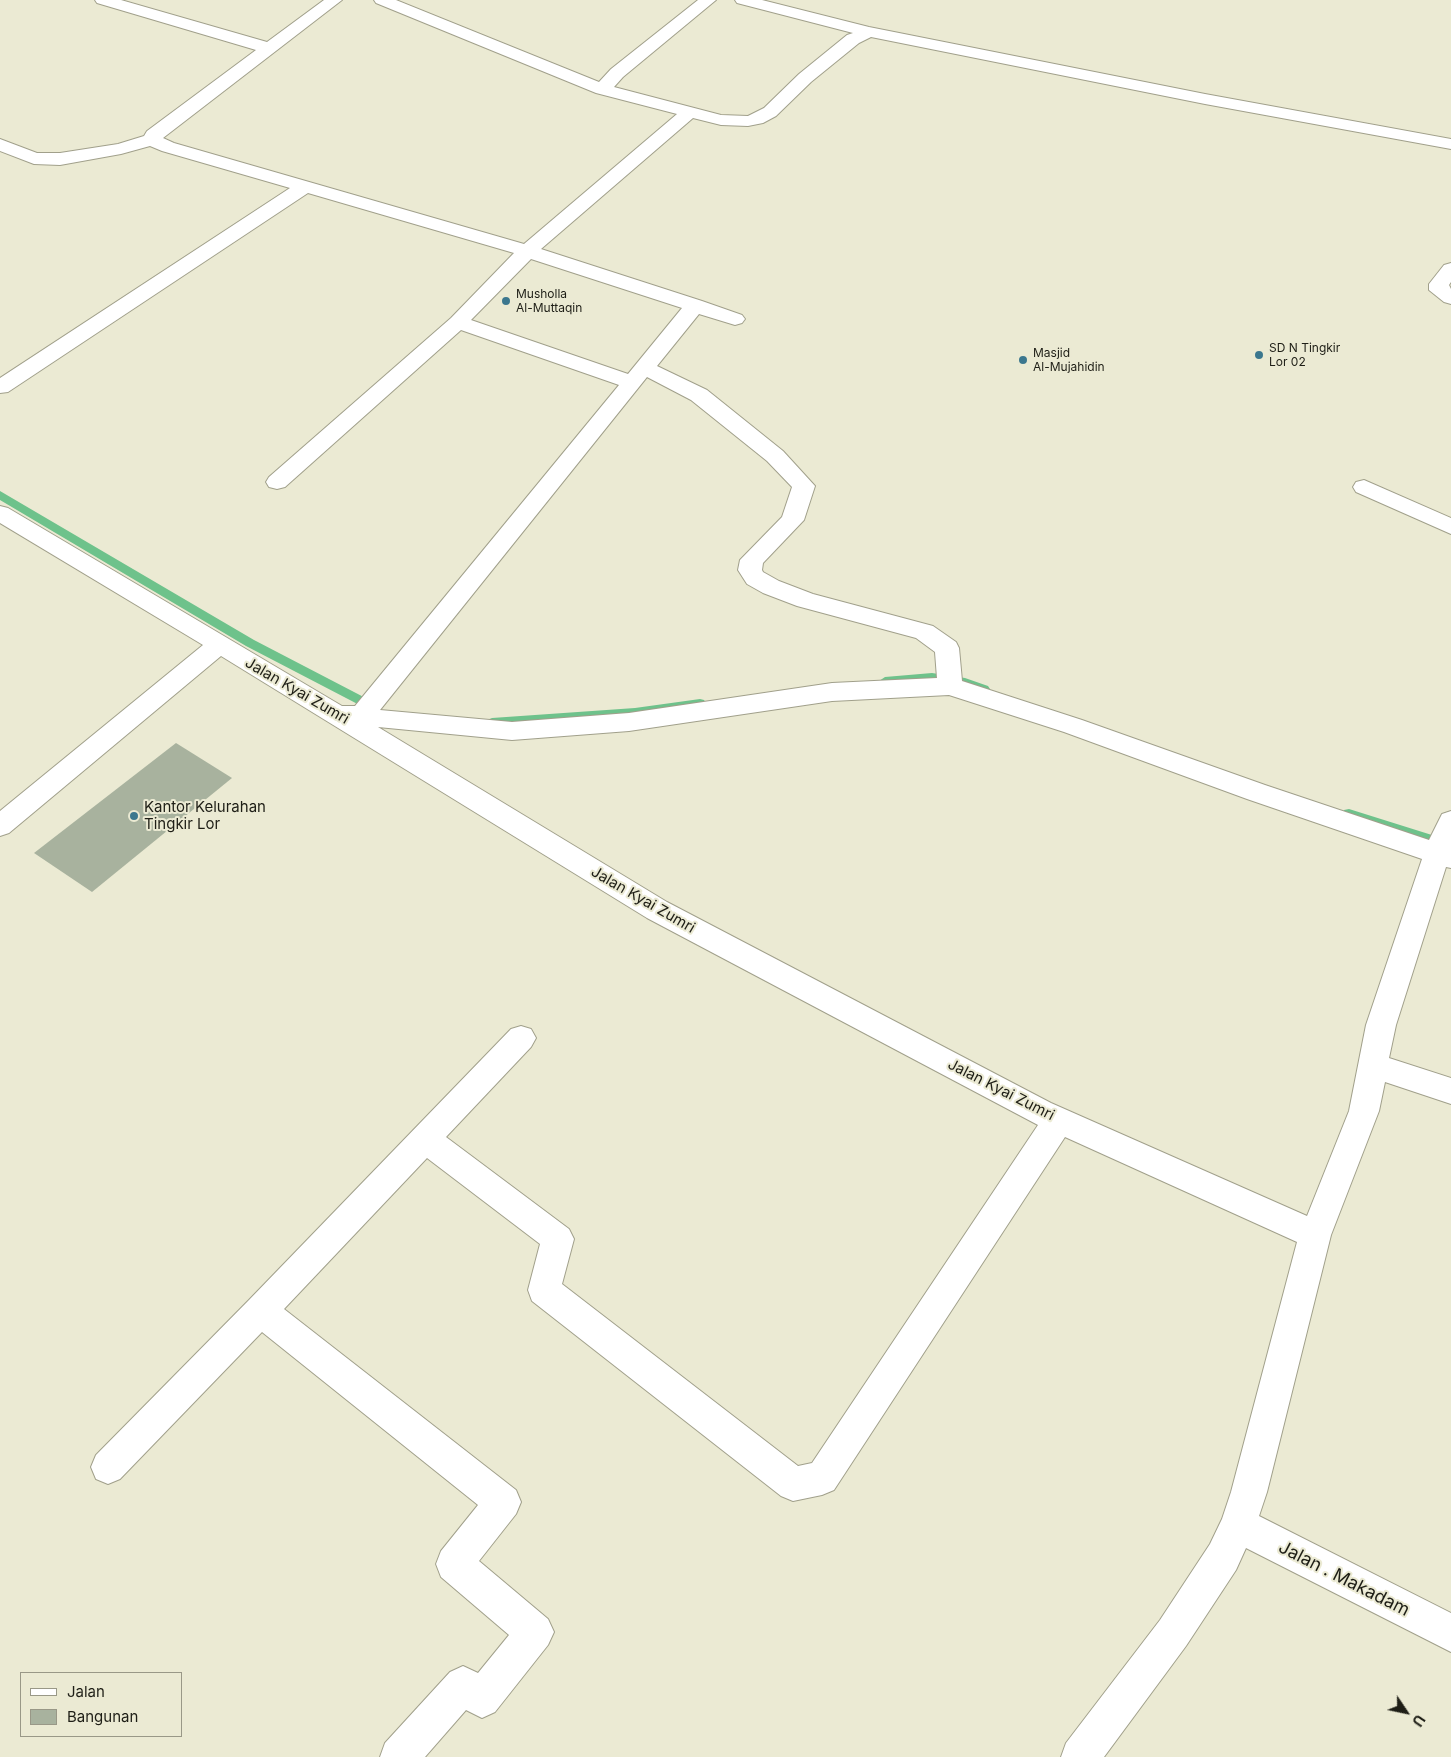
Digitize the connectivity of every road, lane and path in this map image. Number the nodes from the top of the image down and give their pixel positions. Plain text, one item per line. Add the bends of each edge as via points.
1 (103, 0) edge
2 (334, 0) edge
3 (382, 0) edge
4 (708, 0) edge
5 (743, 0) edge
6 (869, 32) junction
7 (269, 48) junction
8 (602, 89) junction
9 (690, 112) junction
10 (153, 139) junction
11 (0, 144) edge
12 (1451, 144) edge
13 (306, 186) junction
14 (526, 251) junction
15 (1451, 269) edge
16 (1451, 298) edge
17 (694, 305) junction
18 (735, 319) dead end
19 (458, 322) junction
20 (639, 376) junction
21 (0, 387) edge
22 (277, 482) dead end
23 (1364, 487) dead end
24 (0, 513) edge
25 (1451, 528) edge
26 (219, 645) junction
27 (949, 678) junction
28 (348, 715) junction
29 (0, 826) edge
30 (1446, 840) edge
31 (521, 1038) dead end
32 (1372, 1065) junction
33 (1451, 1091) edge
34 (1059, 1120) junction
35 (425, 1139) junction
36 (1315, 1235) junction
37 (261, 1311) junction
38 (108, 1467) dead end
39 (1238, 1525) junction
40 (1451, 1633) edge
41 (399, 1757) edge
42 (1080, 1757) edge

1 - 7 street
2 - 7 street
3 - 8 street
4 - 8 street
5 - 6 street
6 - 9 street via 853,39 770,112 757,118 729,121
6 - 12 street
7 - 10 street via 157,130
8 - 9 street
9 - 14 street
10 - 11 street via 121,149 60,159 34,158
10 - 13 street via 168,147
13 - 14 street
13 - 21 street
14 - 17 street
14 - 19 street
15 - 16 street via 1439,284 1439,290
17 - 18 street
17 - 20 street
19 - 20 street
19 - 22 street
20 - 27 street via 699,395 775,456 804,486 793,520 752,560 750,570 755,578 805,600 924,632 947,648
20 - 28 street
23 - 25 street
24 - 26 street, Jalan Kyai Zumri
26 - 28 street, Jalan Kyai Zumri
26 - 29 street
27 - 28 street via 629,722 512,730
27 - 30 street via 1256,792
28 - 34 street, Jalan Kyai Zumri via 657,910
30 - 32 street via 1381,1025
31 - 35 street
32 - 33 street
32 - 36 street via 1364,1111
34 - 35 street via 822,1478 793,1484 544,1290 558,1239
34 - 36 street, Jalan Kyai Zumri
35 - 37 street
36 - 39 street
37 - 38 street
37 - 41 street via 503,1502 454,1564 535,1632 482,1699 463,1684
39 - 40 street, Jalan . Makadam
39 - 42 street via 1223,1557 1173,1633

